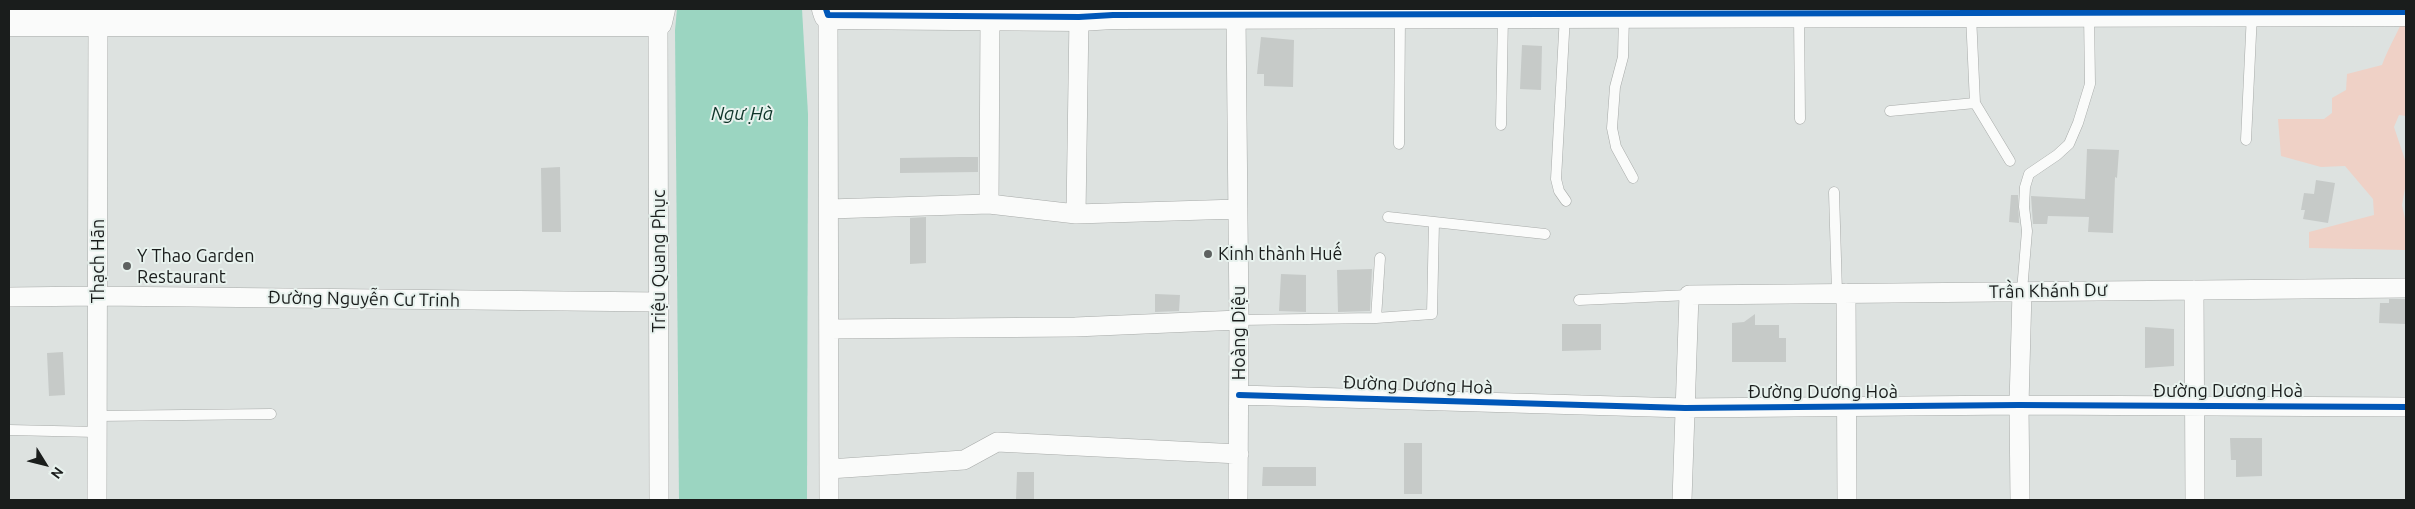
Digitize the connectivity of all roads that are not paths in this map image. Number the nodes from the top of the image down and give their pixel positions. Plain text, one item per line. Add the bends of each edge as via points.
1 (827, 12) edge
2 (1112, 12) edge
3 (1184, 12) edge
4 (1799, 12) junction
5 (1971, 12) junction
6 (2089, 12) junction
7 (2252, 12) junction
8 (2406, 12) edge
9 (1503, 14) junction
10 (1565, 14) junction
11 (1624, 14) junction
12 (659, 15) edge
13 (1400, 15) junction
14 (1236, 16) junction
15 (990, 17) junction
16 (1079, 17) junction
17 (98, 21) junction
18 (9, 22) edge
19 (1975, 103) junction
20 (1890, 111) dead end
21 (1800, 119) dead end
22 (1501, 124) dead end
23 (2246, 140) dead end
24 (1399, 144) dead end
25 (2010, 161) dead end
26 (1633, 178) dead end
27 (1834, 192) dead end
28 (1566, 201) dead end
29 (989, 204) junction
30 (829, 208) junction
31 (1238, 208) junction
32 (1076, 214) junction
33 (1388, 218) dead end
34 (1434, 222) junction
35 (1544, 234) dead end
36 (1380, 258) dead end
37 (2406, 288) edge
38 (2194, 290) junction
39 (2022, 291) junction
40 (1842, 293) junction
41 (1689, 295) junction
42 (98, 296) junction
43 (9, 297) edge
44 (1579, 300) dead end
45 (659, 302) junction
46 (1376, 318) junction
47 (1239, 320) junction
48 (830, 329) junction
49 (1239, 395) junction
50 (2019, 405) junction
51 (1848, 406) junction
52 (2195, 406) junction
53 (2406, 407) edge
54 (1685, 408) junction
55 (271, 414) dead end
56 (97, 424) junction
57 (9, 430) edge
58 (1239, 454) junction
59 (829, 469) junction
60 (97, 500) edge
61 (659, 500) edge
62 (829, 500) edge
63 (1238, 500) edge
64 (1686, 500) edge
65 (1847, 500) edge
66 (2020, 500) edge
67 (2195, 500) edge

1 - 15 street
1 - 30 street
2 - 3 street
2 - 16 street
3 - 14 street
4 - 5 street
4 - 11 street
4 - 21 lane
5 - 6 street
5 - 19 lane
6 - 7 street
6 - 39 lane via 2090,84 2078,123 2069,144 2029,174 2025,188
7 - 8 street
7 - 23 lane
9 - 10 street
9 - 13 street
9 - 22 lane
10 - 11 street
10 - 28 lane via 1556,179
11 - 26 lane via 1623,57 1615,87 1612,128 1616,147
12 - 17 street
12 - 45 street, Triệu Quang Phục
13 - 14 street
13 - 24 lane
14 - 31 street, Hoàng Diệu
15 - 16 street
15 - 29 street
16 - 32 street
17 - 18 street
17 - 42 street, Thạch Hãn
19 - 20 lane
19 - 25 lane
27 - 40 lane
29 - 30 street
29 - 32 street
30 - 48 street
31 - 32 street
31 - 47 street, Hoàng Diệu
33 - 34 lane
34 - 35 lane
34 - 46 lane via 1432,314
36 - 46 lane
37 - 38 street, Trần Khánh Dư
38 - 39 street, Trần Khánh Dư
38 - 52 street
39 - 40 street, Trần Khánh Dư
39 - 50 street
40 - 41 street, Trần Khánh Dư
40 - 51 street
41 - 44 lane
41 - 54 street
42 - 43 street, Đường Nguyễn Cư Trinh
42 - 45 street, Đường Nguyễn Cư Trinh
42 - 56 street, Thạch Hãn
45 - 61 street, Triệu Quang Phục
46 - 47 lane
47 - 48 street via 1075,327
47 - 49 street, Hoàng Diệu
48 - 59 street
49 - 54 street, Đường Dương Hoà
49 - 58 street, Hoàng Diệu
50 - 51 street, Đường Dương Hoà
50 - 52 street, Đường Dương Hoà
50 - 66 street
51 - 54 street, Đường Dương Hoà
51 - 65 street
52 - 53 street, Đường Dương Hoà
52 - 67 street
54 - 64 street
55 - 56 lane
56 - 57 lane
56 - 60 street, Thạch Hãn
58 - 59 street via 997,442 964,460
58 - 63 street, Hoàng Diệu
59 - 62 street

